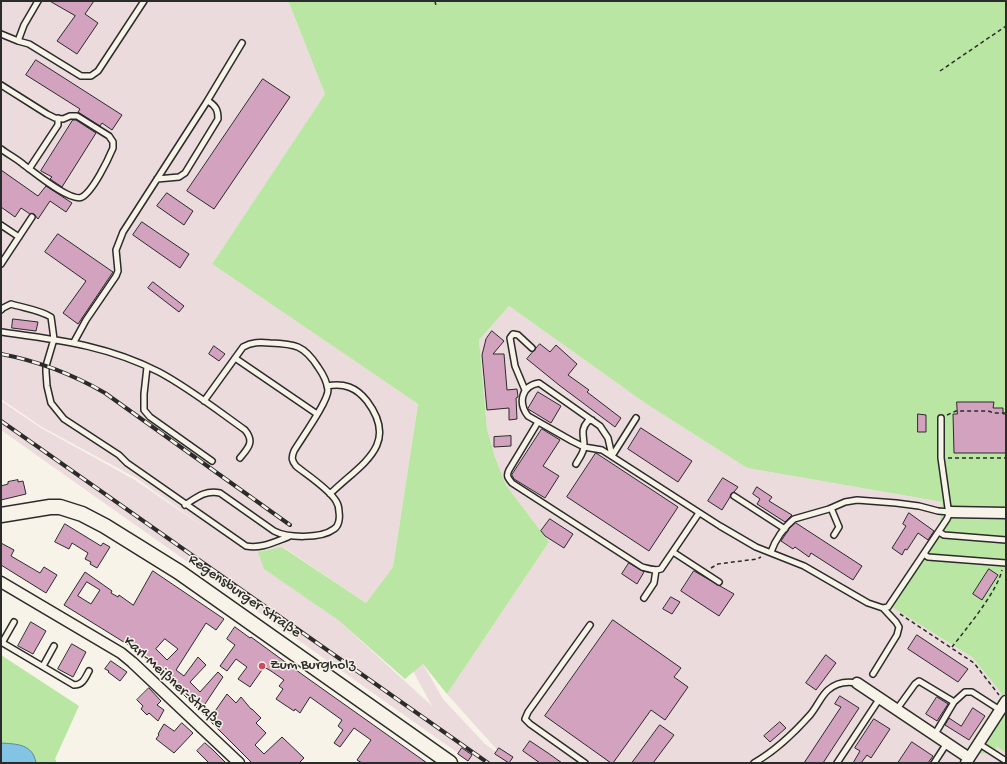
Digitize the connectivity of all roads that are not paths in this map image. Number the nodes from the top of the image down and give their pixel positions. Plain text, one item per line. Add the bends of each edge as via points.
1 (38, 1) edge
2 (144, 1) edge
3 (1, 34) edge
4 (18, 42) junction
5 (242, 43) dead end
6 (1, 85) edge
7 (208, 101) junction
8 (58, 118) junction
9 (1, 149) edge
10 (30, 169) junction
11 (157, 179) junction
12 (32, 217) dead end
13 (1, 225) edge
14 (19, 237) junction
15 (1, 264) edge
16 (1, 310) edge
17 (1, 332) edge
18 (54, 339) junction
19 (74, 342) junction
20 (532, 348) dead end
21 (235, 358) junction
22 (147, 367) junction
23 (327, 386) junction
24 (525, 390) junction
25 (204, 401) junction
26 (317, 414) junction
27 (636, 418) dead end
28 (941, 418) road end
29 (592, 420) junction
30 (538, 422) junction
31 (584, 446) junction
32 (612, 456) junction
33 (240, 458) dead end
34 (212, 461) dead end
35 (576, 464) dead end
36 (330, 494) junction
37 (734, 496) dead end
38 (185, 505) junction
39 (831, 508) junction
40 (950, 512) junction
41 (699, 513) junction
42 (1006, 513) edge
43 (1, 515) edge
44 (785, 529) junction
45 (939, 532) junction
46 (834, 535) dead end
47 (289, 536) junction
48 (1006, 540) edge
49 (673, 552) junction
50 (769, 552) junction
51 (924, 554) junction
52 (1005, 563) edge
53 (656, 570) junction
54 (1, 582) edge
55 (719, 582) dead end
56 (644, 598) dead end
57 (885, 608) junction
58 (14, 622) dead end
59 (590, 625) dead end
60 (2, 642) edge
61 (54, 646) dead end
62 (43, 666) junction
63 (89, 671) dead end
64 (873, 674) dead end
65 (857, 683) joint
66 (880, 698) junction
67 (954, 702) junction
68 (1004, 705) edge
69 (897, 709) junction
70 (935, 734) junction
71 (947, 743) junction
72 (978, 743) junction
73 (967, 760) edge
74 (1006, 761) edge
75 (239, 763) edge
76 (450, 763) edge
77 (585, 763) edge
78 (754, 763) edge
79 (837, 763) edge
80 (934, 763) edge

1 - 4 lane
2 - 4 lane via 98,71 92,76 82,76 30,44
3 - 4 lane
5 - 7 lane
6 - 8 lane via 47,114
7 - 11 lane
7 - 11 lane via 218,111 218,119 185,173 179,177
8 - 10 lane via 58,125
8 - 10 lane via 77,116 109,136 114,148 107,161 81,198 62,192
9 - 10 lane
11 - 19 lane via 118,241 116,276
12 - 14 lane
13 - 14 lane
14 - 15 lane
16 - 18 lane via 11,304 44,312 51,317
17 - 18 lane
18 - 19 lane
18 - 38 lane via 46,366 51,403 64,419 119,455 127,464
19 - 22 lane via 112,352
20 - 24 lane via 518,335 513,334 510,338 515,366
21 - 23 lane via 243,347 257,342 294,345 310,355
21 - 25 lane
21 - 26 lane
22 - 25 lane via 166,376
22 - 34 lane via 144,410
23 - 26 lane via 326,398
23 - 36 lane via 345,385 363,396 372,408 380,427 380,438 375,450 365,463
24 - 29 lane via 532,384 539,383
24 - 30 lane via 522,409
25 - 33 lane via 250,436 250,443
26 - 36 lane via 292,457 296,466
27 - 32 lane
28 - 40 lane via 941,458
29 - 31 lane via 588,420 584,426
29 - 32 lane via 608,438
30 - 31 lane
30 - 53 lane via 509,470 507,478 642,567
31 - 32 lane via 602,450
31 - 35 lane
32 - 41 lane
36 - 47 lane via 339,507 340,516 334,529 310,536
37 - 44 lane
38 - 47 lane via 246,546 255,548
38 - 47 lane via 204,493 220,493 274,531
39 - 40 lane via 857,500 896,503
39 - 44 lane via 794,519
39 - 46 lane via 839,527
40 - 42 street
40 - 45 lane
41 - 49 lane
41 - 50 lane
43 - 76 main road, Regensburger Straße via 60,507 82,514 105,526 179,572
44 - 50 lane
45 - 48 lane via 944,535
45 - 51 lane
49 - 53 lane via 664,565
49 - 55 lane
50 - 57 lane via 804,566 868,603
51 - 52 lane via 928,557
51 - 57 lane
53 - 56 lane via 654,583
54 - 75 street, Karl-Meißner-Straße via 121,653
57 - 64 lane via 899,627
58 - 60 lane
59 - 77 lane via 525,719
60 - 62 lane
61 - 62 lane
62 - 63 lane via 74,685 84,682
65 - 66 street
65 - 78 lane via 839,683 828,690 811,714 792,733
66 - 69 street
66 - 79 lane
67 - 68 lane via 965,692 972,692
67 - 69 lane via 919,681
67 - 70 lane
68 - 72 street
69 - 70 street
70 - 71 street
71 - 73 street
71 - 80 lane
72 - 73 street
72 - 74 lane

